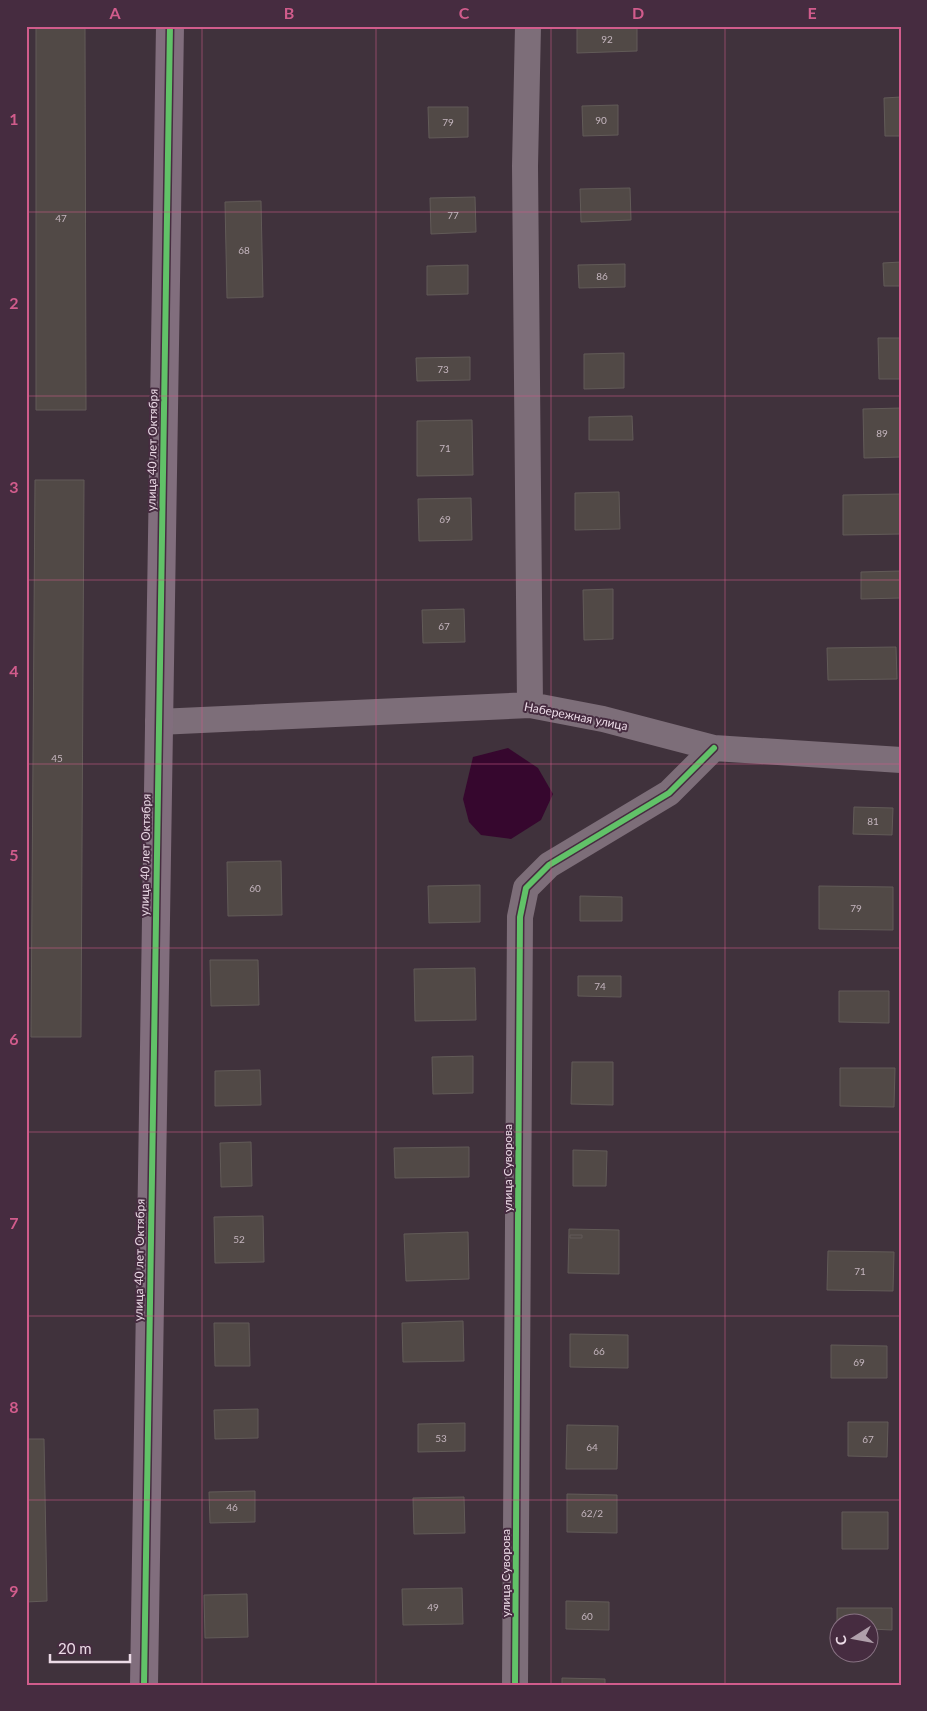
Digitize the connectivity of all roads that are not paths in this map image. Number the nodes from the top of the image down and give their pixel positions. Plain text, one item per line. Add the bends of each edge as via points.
1 (170, 26) edge
2 (528, 26) edge
3 (530, 705) junction
4 (158, 722) junction
5 (714, 748) junction
6 (901, 760) edge
7 (144, 1685) edge
8 (515, 1685) edge

1 - 4 street, улица 40 лет Октября
2 - 3 street via 525,166
3 - 4 street, Набережная улица
3 - 5 street, Набережная улица via 603,719
4 - 7 street, улица 40 лет Октября
5 - 6 street, Набережная улица
5 - 8 street, улица Суворова via 669,793 549,865 526,888 520,918

